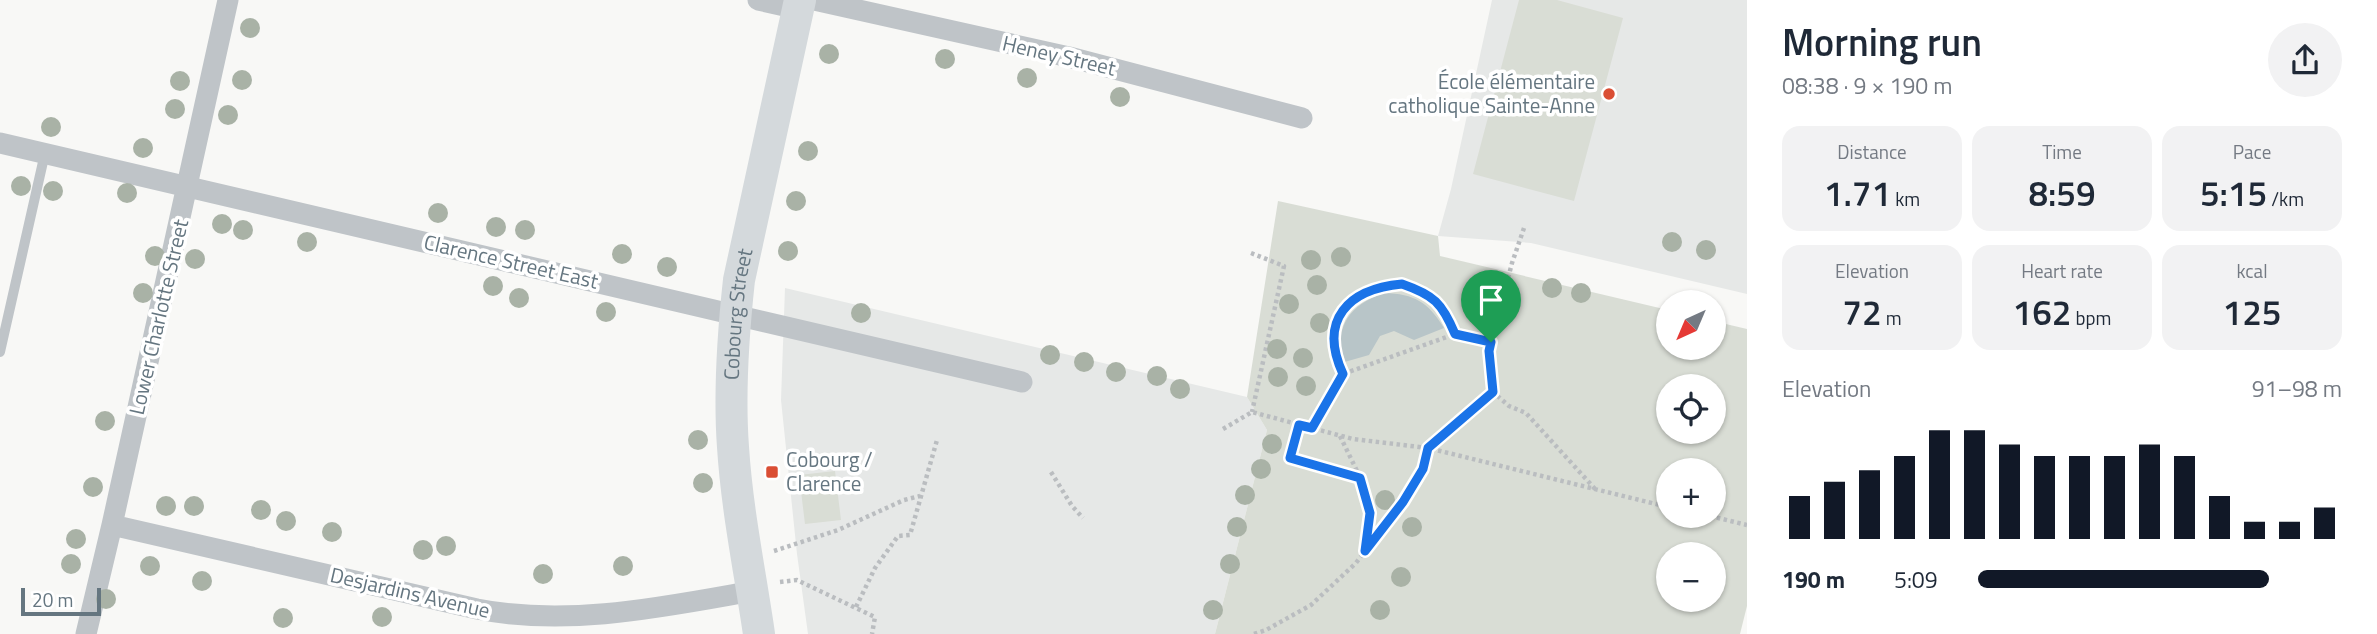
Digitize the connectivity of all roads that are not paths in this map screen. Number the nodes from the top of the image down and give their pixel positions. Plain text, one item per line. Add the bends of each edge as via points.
1 (228, 0) edge
2 (758, 0) edge
3 (804, 3) edge
4 (1302, 118) dead end
5 (0, 143) edge
6 (46, 153) junction
7 (188, 186) junction
8 (735, 314) junction
9 (0, 352) edge
10 (1023, 382) dead end
11 (113, 525) junction
12 (751, 578) junction
13 (86, 634) edge
14 (759, 634) edge

1 - 7 street, Lower Charlotte Street
2 - 3 street, Heney Street
3 - 4 street, Heney Street via 1069,57
3 - 8 street, Cobourg Street via 738,280
5 - 6 street, Clarence Street East
6 - 7 street, Clarence Street East
6 - 9 lane
7 - 8 street, Clarence Street East
7 - 11 street, Lower Charlotte Street
8 - 10 street, Clarence Street East
8 - 12 street, Cobourg Street via 732,426
11 - 12 street, Desjardins Avenue via 518,616 594,614
11 - 13 street, Lower Charlotte Street
12 - 14 street, Cobourg Street

